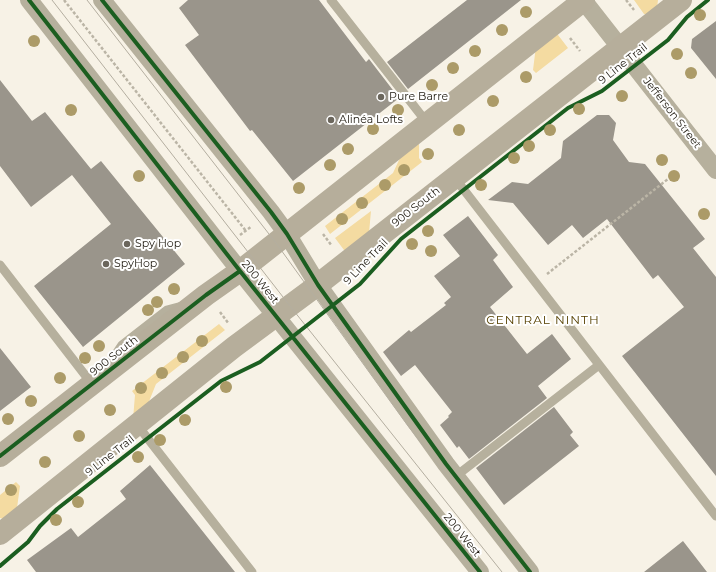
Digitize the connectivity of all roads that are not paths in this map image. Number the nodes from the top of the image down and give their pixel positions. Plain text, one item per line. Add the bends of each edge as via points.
1 (29, 0) edge
2 (102, 0) edge
3 (332, 0) edge
4 (583, 0) edge
5 (681, 0) edge
6 (620, 47) junction
7 (428, 124) junction
8 (716, 170) edge
9 (454, 177) junction
10 (287, 234) junction
11 (0, 265) edge
12 (240, 271) junction
13 (318, 285) junction
14 (277, 317) junction
15 (600, 365) junction
16 (97, 380) junction
17 (138, 426) junction
18 (0, 456) edge
19 (456, 476) junction
20 (716, 516) edge
21 (0, 534) edge
22 (252, 572) edge
23 (480, 572) edge
24 (530, 572) edge

1 - 12 street, 200 West
2 - 10 street
3 - 7 lane
4 - 6 street, Jefferson Street
4 - 7 street, 900 South
5 - 6 street, 900 South
6 - 8 street, Jefferson Street
6 - 9 street, 900 South
7 - 10 street, 900 South
9 - 13 street, 900 South
9 - 15 lane
10 - 12 street, 900 South
10 - 13 street
11 - 16 lane
12 - 14 street, 200 West
12 - 16 street, 900 South
13 - 14 street, 900 South
13 - 19 street
14 - 17 street, 900 South via 234,347
14 - 23 street, 200 West
15 - 19 lane
15 - 20 lane
16 - 18 street, 900 South
17 - 21 street, 900 South
17 - 22 lane
19 - 24 street

